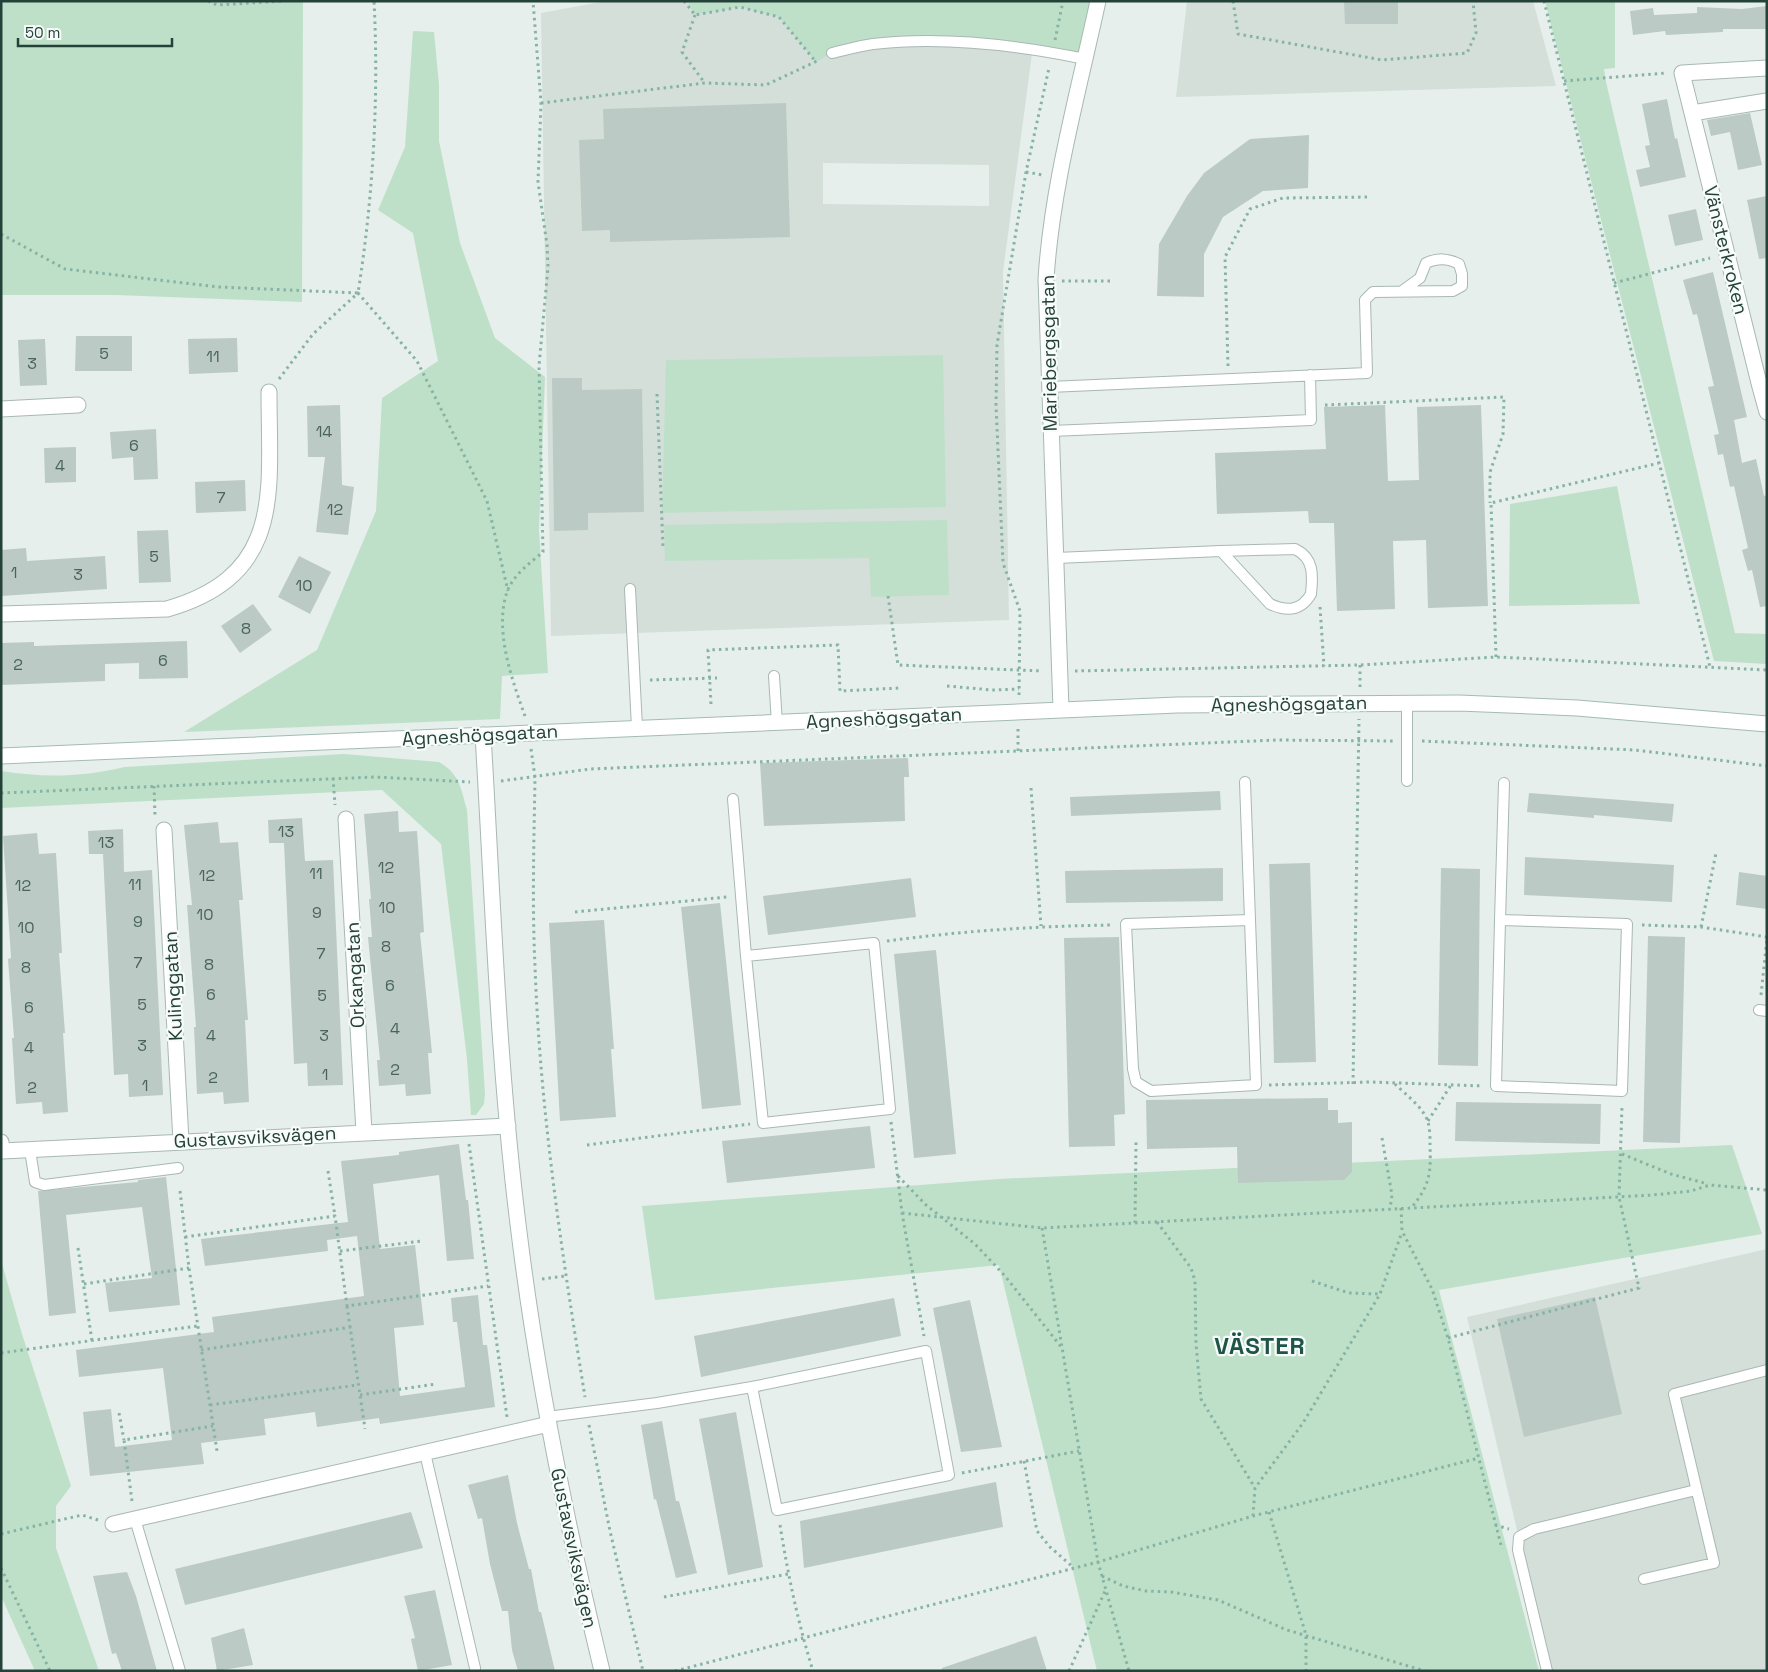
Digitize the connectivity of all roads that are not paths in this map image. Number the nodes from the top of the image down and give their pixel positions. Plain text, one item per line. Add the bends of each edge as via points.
1 (1098, 1) edge
2 (832, 53) dead end
3 (1085, 59) junction
4 (1767, 68) edge
5 (1767, 101) edge
6 (1692, 113) junction
7 (1402, 291) junction
8 (1310, 376) junction
9 (1764, 386) edge
10 (1049, 387) junction
11 (269, 392) road end
12 (78, 405) dead end
13 (1, 409) edge
14 (1767, 412) edge
15 (1051, 431) junction
16 (1222, 551) junction
17 (1056, 558) junction
18 (630, 589) dead end
19 (1, 614) edge
20 (774, 676) dead end
21 (1407, 702) junction
22 (1061, 709) junction
23 (777, 724) junction
24 (1767, 724) edge
25 (637, 728) junction
26 (483, 735) junction
27 (1, 756) edge
28 (1407, 781) dead end
29 (1245, 782) dead end
30 (1504, 783) dead end
31 (733, 799) dead end
32 (346, 819) road end
33 (164, 830) road end
34 (1250, 920) junction
35 (1500, 920) junction
36 (746, 956) junction
37 (508, 1126) junction
38 (364, 1132) junction
39 (181, 1141) junction
40 (1, 1142) edge
41 (30, 1150) junction
42 (2, 1151) edge
43 (178, 1168) dead end
44 (1767, 1370) edge
45 (752, 1387) junction
46 (548, 1421) junction
47 (425, 1453) junction
48 (1696, 1490) junction
49 (135, 1519) junction
50 (113, 1524) road end
51 (1644, 1579) dead end
52 (475, 1668) dead end
53 (180, 1671) edge
54 (602, 1671) edge
55 (1547, 1671) edge

1 - 3 street, Mariebergsgatan
2 - 3 lane via 873,44 967,41
3 - 10 street, Mariebergsgatan via 1059,178 1049,245 1046,279
4 - 6 street, Vänsterkroken via 1682,73
5 - 6 street
6 - 9 street, Vänsterkroken
7 - 7 lane via 1453,291 1462,286 1459,264 1436,259 1426,263 1420,278
7 - 8 lane via 1373,292 1365,300 1367,373
8 - 10 lane
8 - 15 lane via 1311,420
9 - 14 street, Vänsterkroken
10 - 15 street, Mariebergsgatan
11 - 19 street via 269,491 261,536 237,571 218,587 191,602 167,609
12 - 13 street
15 - 17 street, Mariebergsgatan
16 - 16 lane via 1270,604 1280,609 1292,610 1311,594 1310,560 1295,549
16 - 17 lane
17 - 22 street, Mariebergsgatan
18 - 25 lane
20 - 23 lane
21 - 22 street, Agneshögsgatan
21 - 24 street, Agneshögsgatan via 1550,706
21 - 28 lane
22 - 23 street, Agneshögsgatan
23 - 25 street, Agneshögsgatan
25 - 26 street, Agneshögsgatan
26 - 27 street, Agneshögsgatan
26 - 37 street, Gustavsviksvägen via 493,935
29 - 34 lane
30 - 35 lane
31 - 36 lane
32 - 38 street, Orkangatan
33 - 39 street, Kulinggatan
34 - 34 lane via 1256,1085 1151,1091 1136,1082 1130,1054 1126,924
35 - 35 lane via 1627,924 1622,1091 1496,1086
36 - 36 lane via 763,1123 890,1109 874,943
37 - 38 street, Gustavsviksvägen
37 - 46 street, Gustavsviksvägen via 519,1233
38 - 39 street, Gustavsviksvägen
39 - 41 street, Gustavsviksvägen
40 - 42 street
41 - 42 street, Gustavsviksvägen
41 - 43 lane via 33,1177 35,1182 44,1185
44 - 48 lane via 1674,1394
45 - 45 lane via 778,1510 950,1475 926,1351
45 - 46 lane via 587,1411
46 - 47 street
46 - 54 street, Gustavsviksvägen
47 - 49 street
47 - 52 lane
48 - 51 lane via 1714,1562
48 - 55 lane via 1534,1528 1519,1538 1518,1550
49 - 50 street
49 - 53 lane

